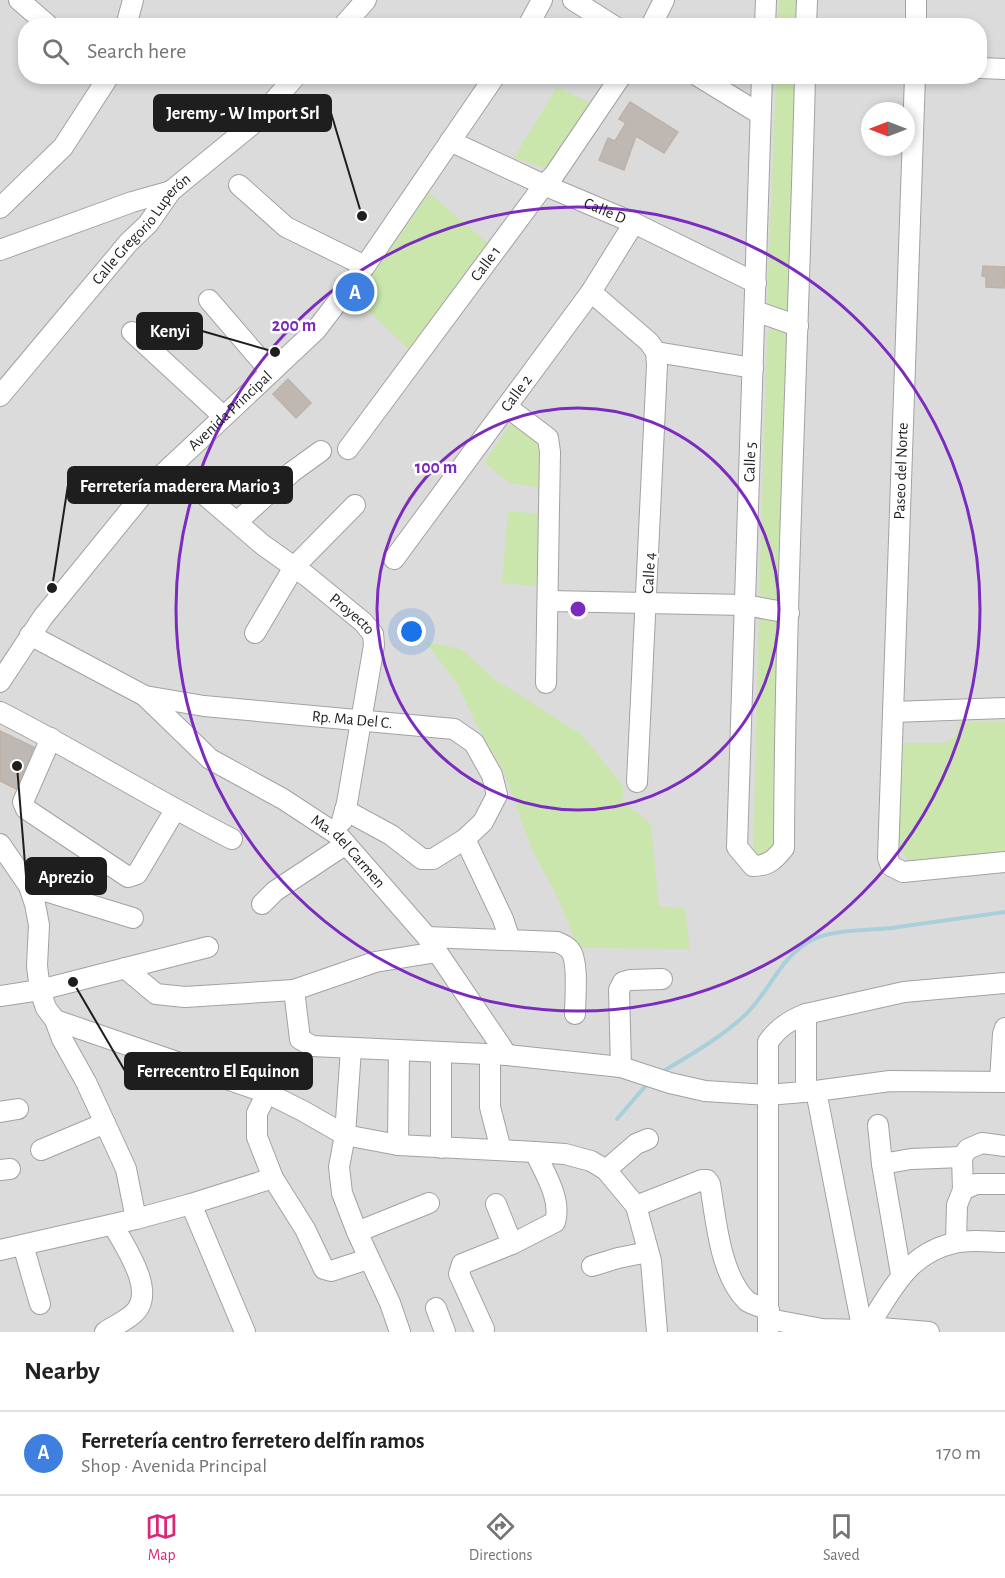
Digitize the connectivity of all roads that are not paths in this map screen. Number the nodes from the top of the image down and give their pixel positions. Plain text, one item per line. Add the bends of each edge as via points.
1 (19, 0) edge
2 (133, 0) edge
3 (366, 0) edge
4 (542, 0) edge
5 (573, 0) edge
6 (664, 0) edge
7 (766, 0) edge
8 (807, 0) edge
9 (916, 0) edge
10 (40, 18) edge
11 (128, 18) edge
12 (350, 18) edge
13 (532, 18) edge
14 (601, 18) edge
15 (655, 18) edge
16 (765, 18) edge
17 (806, 18) edge
18 (916, 18) edge
19 (987, 68) edge
20 (1005, 69) edge
21 (104, 84) edge
22 (289, 84) edge
23 (489, 84) edge
24 (616, 84) edge
25 (711, 84) edge
26 (762, 84) edge
27 (805, 84) edge
28 (915, 84) edge
29 (760, 114) junction
30 (450, 141) junction
31 (239, 185) dead end
32 (544, 185) junction
33 (171, 191) junction
34 (0, 208) edge
35 (634, 224) junction
36 (0, 250) edge
37 (365, 266) junction
38 (756, 283) junction
39 (591, 292) junction
40 (209, 300) dead end
41 (756, 311) junction
42 (798, 326) junction
43 (132, 332) dead end
44 (656, 358) junction
45 (753, 368) junction
46 (271, 372) junction
47 (0, 396) edge
48 (507, 408) junction
49 (223, 416) junction
50 (348, 449) dead end
51 (321, 451) dead end
52 (171, 466) junction
53 (355, 505) dead end
54 (237, 522) junction
55 (394, 559) dead end
56 (294, 567) junction
57 (548, 601) junction
58 (647, 603) junction
59 (745, 606) junction
60 (789, 612) junction
61 (255, 633) dead end
62 (30, 635) junction
63 (0, 682) edge
64 (546, 683) dead end
65 (145, 696) junction
66 (1005, 708) edge
67 (893, 711) junction
68 (0, 712) edge
69 (361, 722) junction
70 (51, 738) junction
71 (638, 782) dead end
72 (175, 810) junction
73 (345, 810) junction
74 (232, 839) dead end
75 (465, 839) junction
76 (342, 840) junction
77 (0, 844) edge
78 (1005, 862) edge
79 (29, 886) junction
80 (262, 904) dead end
81 (133, 918) dead end
82 (510, 940) junction
83 (432, 944) junction
84 (208, 947) dead end
85 (125, 968) junction
86 (662, 979) dead end
87 (1005, 983) edge
88 (40, 990) junction
89 (294, 990) junction
90 (0, 996) edge
91 (575, 1014) dead end
92 (806, 1014) junction
93 (55, 1020) junction
94 (1005, 1028) edge
95 (351, 1049) junction
96 (399, 1051) junction
97 (441, 1052) junction
98 (499, 1054) junction
99 (629, 1070) junction
100 (1002, 1082) edge
101 (811, 1091) junction
102 (267, 1093) junction
103 (767, 1095) junction
104 (105, 1123) junction
105 (878, 1125) dead end
106 (345, 1135) junction
107 (648, 1139) dead end
108 (398, 1145) junction
109 (1005, 1146) edge
110 (441, 1148) junction
111 (41, 1150) dead end
112 (501, 1150) junction
113 (535, 1152) junction
114 (965, 1153) junction
115 (882, 1164) junction
116 (606, 1170) junction
117 (273, 1178) junction
118 (1005, 1184) edge
119 (963, 1190) junction
120 (429, 1203) dead end
121 (191, 1204) junction
122 (496, 1204) dead end
123 (636, 1206) junction
124 (136, 1219) junction
125 (113, 1225) junction
126 (357, 1232) junction
127 (956, 1242) junction
128 (1005, 1242) edge
129 (512, 1244) junction
130 (23, 1245) junction
131 (0, 1250) edge
132 (648, 1252) junction
133 (368, 1259) junction
134 (592, 1266) dead end
135 (901, 1274) junction
136 (40, 1305) dead end
137 (436, 1308) dead end
138 (769, 1320) edge
139 (864, 1330) edge
140 (484, 1331) edge
141 (105, 1332) edge
142 (245, 1332) edge
143 (400, 1332) edge
144 (446, 1332) edge
145 (657, 1332) edge
146 (929, 1332) edge

1 - 10 street
2 - 11 street
3 - 12 street
4 - 13 street
5 - 14 street
6 - 15 street
7 - 16 street
8 - 17 street
9 - 18 street
19 - 20 street
21 - 34 street via 63,147
22 - 33 street, Calle Gregorio Luperón via 254,123
23 - 30 street, Avenida Principal
24 - 32 street, Calle 1
25 - 29 street
26 - 29 street, Calle 5
27 - 42 street
28 - 67 street, Paseo del Norte
29 - 38 street, Calle 5
30 - 32 street, Calle D
30 - 37 street, Avenida Principal
31 - 37 street via 286,227
32 - 35 street, Calle D
32 - 50 street, Calle 1
33 - 36 street
33 - 47 street, Calle Gregorio Luperón via 148,224
35 - 38 street, Calle D
35 - 39 street, Calle 2
37 - 46 street, Avenida Principal via 316,330
38 - 41 street, Calle 5
39 - 44 street via 649,342
39 - 48 street, Calle 2
40 - 46 street
41 - 42 street
41 - 45 street, Calle 5
42 - 60 street
43 - 49 street
44 - 45 street
44 - 58 street, Calle 4
45 - 59 street, Calle 5
46 - 49 street, Avenida Principal
48 - 55 street, Calle 2
48 - 57 street via 548,438
49 - 52 street, Avenida Principal
51 - 54 street
52 - 54 street, Proyecto
52 - 62 street, Avenida Principal via 148,488
53 - 56 street
54 - 56 street, Proyecto
56 - 61 street
56 - 69 street, Proyecto via 342,603 373,634
57 - 58 street
57 - 64 street
58 - 59 street
58 - 71 street, Calle 4
59 - 60 street
59 - 60 street, Calle 5 via 737,847 753,866 772,862 784,848
62 - 63 street, Avenida Principal
62 - 65 street
65 - 69 street, Rp. Ma Del C. via 216,708
65 - 76 street, Ma. del Carmen via 210,759 283,800
66 - 67 street
67 - 78 street, Paseo del Norte via 888,858 891,866 903,872
68 - 70 street
69 - 73 street, Proyecto
69 - 75 street, Rp. Ma Del C. via 454,729 474,743 492,776 497,795 483,822
70 - 72 street
70 - 72 street via 23,802 26,809 128,877 137,874
72 - 74 street
73 - 75 street via 391,835 423,859 433,859
73 - 76 street, Proyecto
75 - 82 street
76 - 80 street
76 - 83 street, Ma. del Carmen
77 - 79 street
79 - 81 street
79 - 88 street via 39,925
82 - 83 street
82 - 91 street via 557,942 572,952
83 - 89 street
83 - 98 street, Ma. del Carmen
84 - 85 street
85 - 88 street
85 - 89 street via 149,990 165,996
86 - 99 street via 622,982 619,990
87 - 92 street via 904,992
88 - 90 street
88 - 93 street
89 - 95 street via 300,1039 312,1046
92 - 101 street
92 - 103 street via 791,1019 768,1042
93 - 102 street
93 - 104 street
94 - 100 street
95 - 96 street
95 - 106 street
96 - 97 street
96 - 108 street
97 - 98 street
97 - 110 street
98 - 99 street
98 - 112 street via 490,1107
99 - 103 street via 705,1090
100 - 101 street via 890,1081
101 - 103 street
101 - 139 street
102 - 106 street
102 - 117 street via 257,1113 257,1137
103 - 138 street
104 - 111 street
104 - 124 street via 126,1169
105 - 115 street
106 - 108 street
106 - 126 street via 339,1180
107 - 116 street via 636,1144
108 - 110 street
109 - 114 street via 982,1143
110 - 112 street
112 - 113 street
113 - 116 street via 566,1154
113 - 129 street via 554,1193 558,1213 555,1222
114 - 115 street
114 - 119 street
115 - 135 street
116 - 123 street
117 - 121 street
117 - 133 street via 324,1269 331,1271
118 - 119 street via 976,1184
119 - 127 street via 957,1206
120 - 126 street
121 - 124 street
121 - 142 street
122 - 129 street
123 - 132 street
123 - 138 street via 707,1180 721,1250 735,1285
124 - 125 street
125 - 130 street
125 - 141 street via 143,1291 134,1314
126 - 133 street
127 - 128 street
127 - 135 street via 928,1251
129 - 140 street via 462,1264 459,1269
130 - 131 street
130 - 136 street
132 - 134 street
132 - 145 street
133 - 143 street
135 - 139 street
137 - 144 street
138 - 139 street via 822,1329
139 - 146 street

